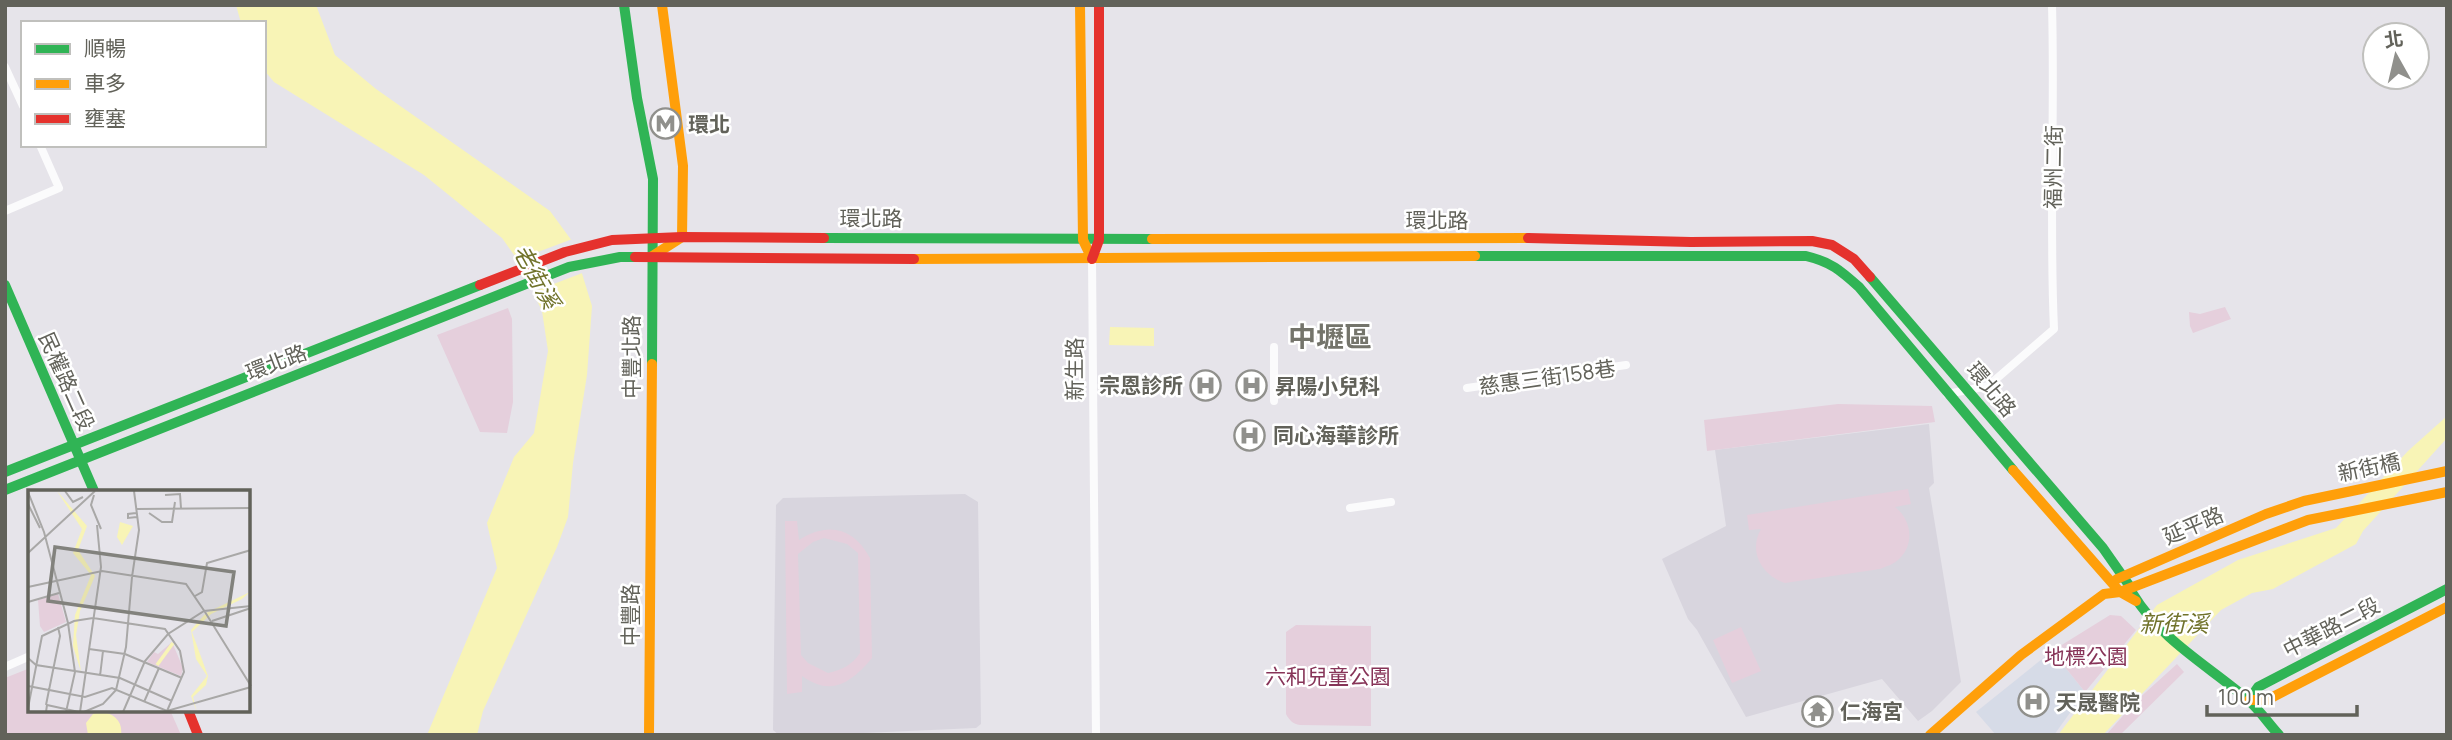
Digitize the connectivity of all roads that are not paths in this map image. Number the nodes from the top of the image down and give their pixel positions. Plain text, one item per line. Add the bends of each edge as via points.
1 (624, 5) edge
2 (662, 5) edge
3 (1080, 5) edge
4 (1099, 5) edge
5 (2052, 5) edge
6 (5, 67) edge
7 (21, 102) edge
8 (41, 147) edge
9 (5, 211) edge
10 (682, 237) junction
11 (650, 238) junction
12 (1460, 239) junction
13 (1083, 240) junction
14 (1099, 240) junction
15 (1272, 240) junction
16 (651, 257) junction
17 (1460, 257) junction
18 (1272, 258) junction
19 (1092, 259) junction
20 (5, 285) edge
21 (1274, 348) dead end
22 (1626, 365) dead end
23 (1467, 388) dead end
24 (1969, 391) junction
25 (1947, 394) junction
26 (1274, 401) dead end
27 (74, 445) junction
28 (82, 460) junction
29 (5, 472) edge
30 (2444, 472) edge
31 (5, 490) edge
32 (93, 490) edge
33 (2447, 492) edge
34 (649, 495) joint
35 (2304, 501) joint
36 (1391, 502) dead end
37 (1350, 508) dead end
38 (2308, 520) joint
39 (2123, 576) junction
40 (2110, 582) junction
41 (2447, 589) edge
42 (2125, 590) junction
43 (2104, 594) junction
44 (2447, 607) edge
45 (28, 657) edge
46 (5, 667) edge
47 (2249, 700) junction
48 (189, 712) edge
49 (198, 735) edge
50 (649, 735) edge
51 (1096, 735) edge
52 (1930, 735) edge
53 (2278, 735) edge

1 - 11 main road, 中豐北路 via 653,179
2 - 10 main road via 683,166
3 - 13 main road, 新生路
4 - 14 main road
5 - 24 street, 福州二街 via 2054,329 1988,386
6 - 7 street
8 - 9 street via 60,188
10 - 11 main road, 環北路
10 - 13 main road, 環北路
10 - 16 main road
11 - 16 main road, 中豐北路
11 - 27 main road, 環北路 via 587,245
12 - 15 main road, 環北路
12 - 17 street
12 - 24 main road, 環北路 via 1812,241 1832,245 1854,259
13 - 14 main road, 環北路
13 - 19 main road, 新生路
14 - 15 main road, 環北路
14 - 19 main road
15 - 18 street
16 - 19 main road, 環北路
16 - 28 main road, 環北路 via 620,257 569,267
16 - 34 main road, 中豐北路
17 - 18 main road, 環北路
17 - 25 main road, 環北路 via 1792,256 1823,260 1859,287
18 - 19 main road, 環北路
19 - 51 street, 新生路
20 - 27 main road, 民權路二段
21 - 26 street
22 - 23 street, 慈惠三街158巷
24 - 25 street
24 - 39 main road, 環北路
25 - 40 main road, 環北路
27 - 28 main road, 民權路二段
27 - 29 main road, 環北路
28 - 31 main road, 環北路
28 - 32 main road, 民權路二段
30 - 35 main road, 新街橋
33 - 38 main road, 新街橋
34 - 50 main road, 中豐路
35 - 39 main road, 延平路
36 - 37 street
38 - 42 main road, 延平路
39 - 40 main road, 延平路
39 - 42 main road, 環北路
40 - 42 main road, 環北路
40 - 43 main road, 延平路
41 - 47 main road, 中華路二段 via 2258,687
42 - 43 main road, 延平路
42 - 47 main road via 2185,649
43 - 52 main road, 延平路 via 2021,655
44 - 47 main road, 中華路二段 via 2290,690 2267,700
45 - 46 street
47 - 53 main road
48 - 49 main road

